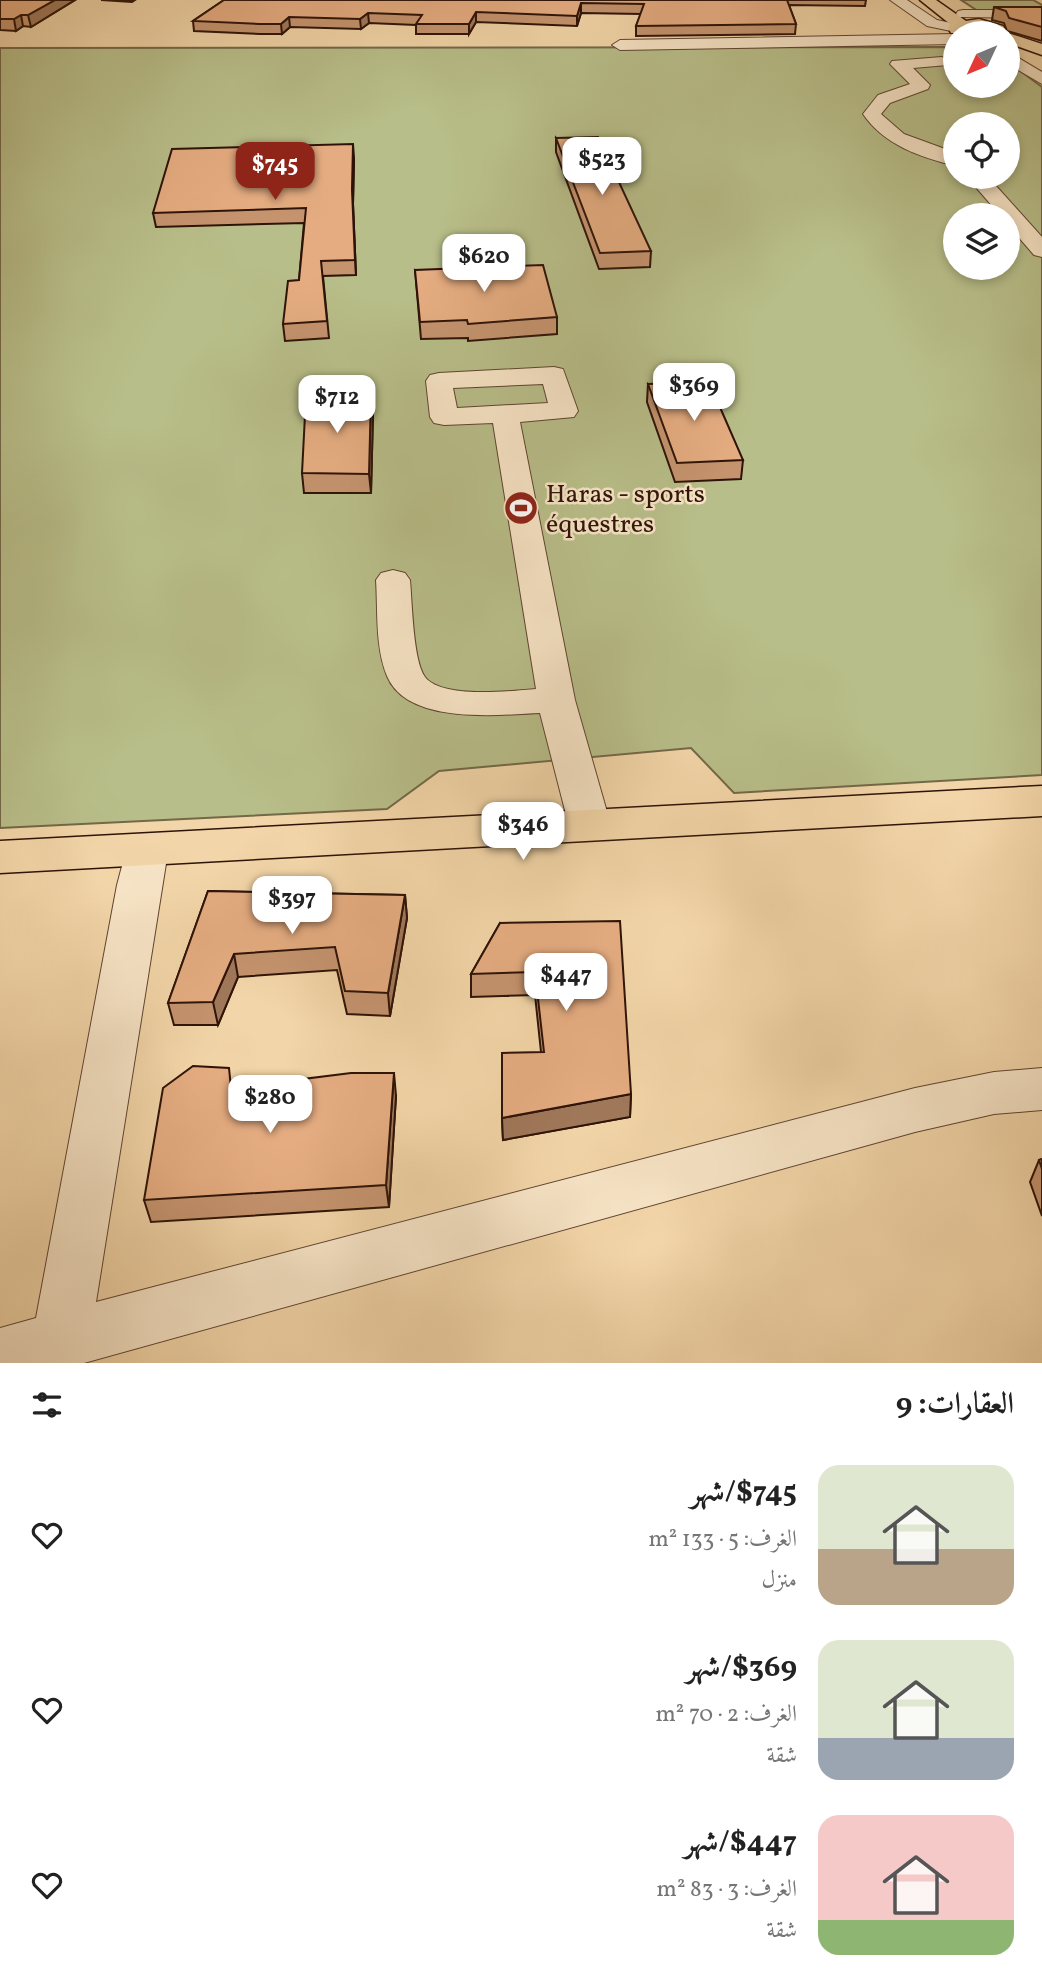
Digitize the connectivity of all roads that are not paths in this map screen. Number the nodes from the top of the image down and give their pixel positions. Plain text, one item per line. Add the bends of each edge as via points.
1 (897, 0) edge
2 (927, 0) edge
3 (944, 6) edge
4 (913, 10) junction
5 (1042, 14) edge
6 (954, 21) edge
7 (1009, 21) edge
8 (943, 26) edge
9 (1042, 29) edge
10 (1020, 31) edge
11 (943, 32) edge
12 (1020, 42) edge
13 (620, 45) dead end
14 (1042, 50) edge
15 (1020, 53) edge
16 (1042, 56) edge
17 (1020, 60) edge
18 (943, 62) edge
19 (1040, 77) edge
20 (943, 155) edge
21 (987, 189) edge
22 (1042, 250) edge
23 (505, 414) dead end
24 (393, 580) dead end
25 (556, 699) junction
26 (1042, 801) edge
27 (590, 826) junction
28 (147, 851) junction
29 (0, 857) edge
30 (1042, 1089) edge
31 (61, 1341) junction
32 (0, 1357) edge

1 - 4 street
2 - 3 main road
3 - 4 street
3 - 6 main road
4 - 8 street
5 - 7 street
9 - 10 street
11 - 13 street
12 - 14 main road
15 - 16 main road
17 - 19 street
18 - 20 street via 898,64 922,85 884,99 872,114 898,137
21 - 22 street
23 - 25 street
24 - 25 street via 403,669 413,688 448,701
25 - 27 street
26 - 27 main road
27 - 28 main road
28 - 29 main road
28 - 31 street
30 - 31 street via 994,1093 915,1110
31 - 32 street

